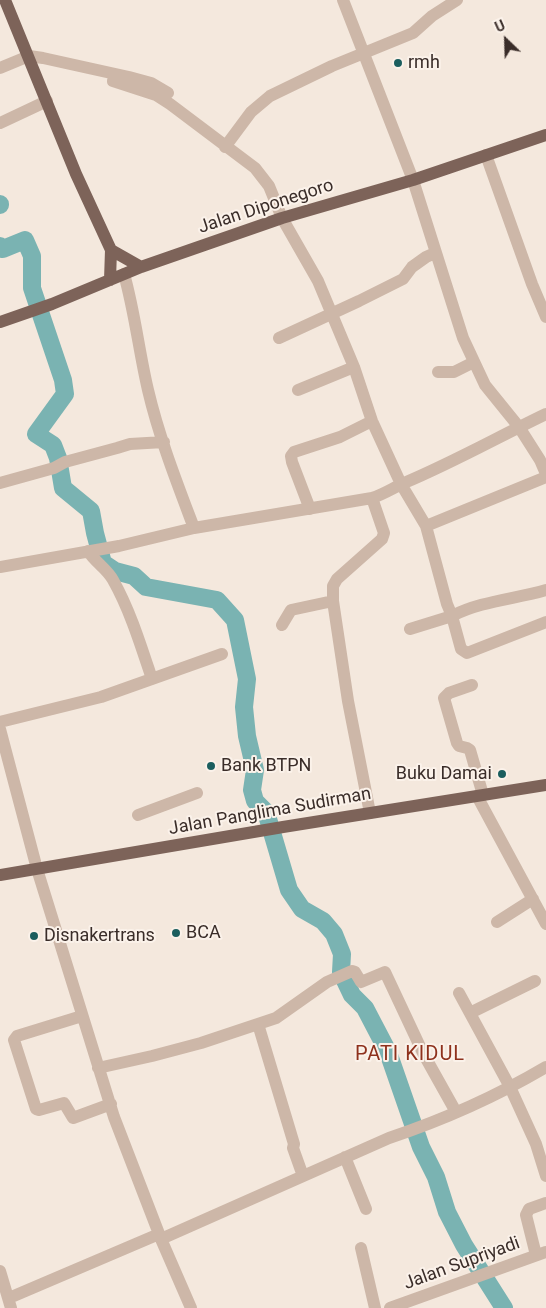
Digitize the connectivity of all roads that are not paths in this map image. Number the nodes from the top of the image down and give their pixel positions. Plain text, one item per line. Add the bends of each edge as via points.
1 (5, 0) edge
2 (344, 0) edge
3 (456, 0) edge
4 (365, 53) junction
5 (29, 56) junction
6 (0, 68) edge
7 (47, 101) junction
8 (0, 123) edge
9 (546, 135) edge
10 (228, 143) junction
11 (486, 155) junction
12 (413, 180) junction
13 (282, 218) junction
14 (111, 250) junction
15 (435, 253) junction
16 (141, 266) junction
17 (124, 274) junction
18 (110, 280) junction
19 (331, 314) junction
20 (546, 318) edge
21 (0, 322) edge
22 (279, 338) dead end
23 (474, 362) junction
24 (354, 367) junction
25 (438, 372) dead end
26 (298, 390) dead end
27 (546, 414) edge
28 (372, 421) junction
29 (519, 427) junction
30 (164, 442) junction
31 (546, 475) edge
32 (0, 483) edge
33 (401, 484) junction
34 (372, 498) junction
35 (310, 508) junction
36 (426, 526) junction
37 (194, 528) junction
38 (92, 550) junction
39 (0, 567) edge
40 (546, 590) edge
41 (334, 601) junction
42 (452, 616) junction
43 (546, 622) edge
44 (282, 625) dead end
45 (410, 629) dead end
46 (222, 654) dead end
47 (152, 679) junction
48 (472, 685) dead end
49 (0, 722) edge
50 (0, 729) edge
51 (546, 785) edge
52 (196, 793) dead end
53 (480, 795) junction
54 (370, 813) junction
55 (138, 815) dead end
56 (38, 869) junction
57 (0, 875) edge
58 (533, 899) junction
59 (496, 922) dead end
60 (546, 924) edge
61 (535, 981) dead end
62 (459, 993) dead end
63 (470, 1012) junction
64 (82, 1016) junction
65 (258, 1024) junction
66 (546, 1067) edge
67 (98, 1068) junction
68 (510, 1087) junction
69 (111, 1104) junction
70 (456, 1112) junction
71 (345, 1157) junction
72 (303, 1176) junction
73 (546, 1176) edge
74 (546, 1203) edge
75 (366, 1209) dead end
76 (160, 1236) junction
77 (361, 1248) dead end
78 (541, 1253) edge
79 (0, 1271) edge
80 (10, 1303) edge
81 (398, 1307) edge
82 (191, 1308) edge
83 (375, 1308) edge

1 - 5 main road
2 - 4 street
3 - 4 street via 413,33
4 - 10 street via 270,96 251,112
4 - 12 street
5 - 6 street
5 - 7 main road
5 - 10 street via 151,83
7 - 8 street
7 - 14 main road
9 - 11 main road, Jalan Diponegoro
10 - 13 street via 269,186
11 - 12 main road, Jalan Diponegoro
11 - 20 street
12 - 13 main road, Jalan Diponegoro
12 - 15 street
13 - 16 main road, Jalan Diponegoro
13 - 19 street via 318,281
14 - 16 main road
14 - 18 main road
15 - 19 street via 412,267 403,279
15 - 23 street
16 - 17 main road, Jalan Diponegoro
17 - 18 main road, Jalan Diponegoro
17 - 30 street via 148,391
18 - 21 main road, Jalan Diponegoro
19 - 22 street
19 - 24 street
23 - 25 street via 454,372
23 - 29 street via 485,385
24 - 26 street
24 - 28 street
27 - 29 street
28 - 33 street
28 - 35 street via 291,456
29 - 31 street
29 - 33 street via 426,475
30 - 32 street via 130,444
30 - 37 street
31 - 36 street
33 - 34 street
33 - 36 street
34 - 35 street
34 - 41 street via 384,533 334,582
35 - 37 street
36 - 42 street
37 - 38 street
38 - 39 street
38 - 47 street via 93,559 113,579
40 - 42 street via 472,607
41 - 44 street via 294,608
41 - 54 street via 348,701
42 - 43 street via 461,649 467,653
42 - 45 street
46 - 47 street
47 - 49 street via 101,697
48 - 53 street via 444,698 456,743 470,750
50 - 56 street
51 - 53 main road, Jalan Panglima Sudirman
52 - 55 street
53 - 54 main road, Jalan Panglima Sudirman
53 - 58 street
54 - 56 main road, Jalan Panglima Sudirman
56 - 57 main road, Jalan Panglima Sudirman
56 - 64 street
58 - 59 street
58 - 60 street
61 - 63 street
62 - 63 street
63 - 68 street
64 - 67 street
64 - 69 street via 17,1036 14,1040 36,1109 64,1103 73,1118
65 - 67 street via 152,1056
65 - 70 street via 276,1018 331,980 350,972 355,972 361,982 386,972 423,1053
65 - 72 street
66 - 68 street
67 - 69 street
68 - 70 street
68 - 73 street via 536,1144
69 - 76 street
70 - 71 street
71 - 72 street
71 - 75 street
72 - 76 street
74 - 78 street via 529,1209 526,1215
76 - 80 street
76 - 82 street
77 - 83 street
78 - 81 street, Jalan Supriyadi
79 - 80 street

